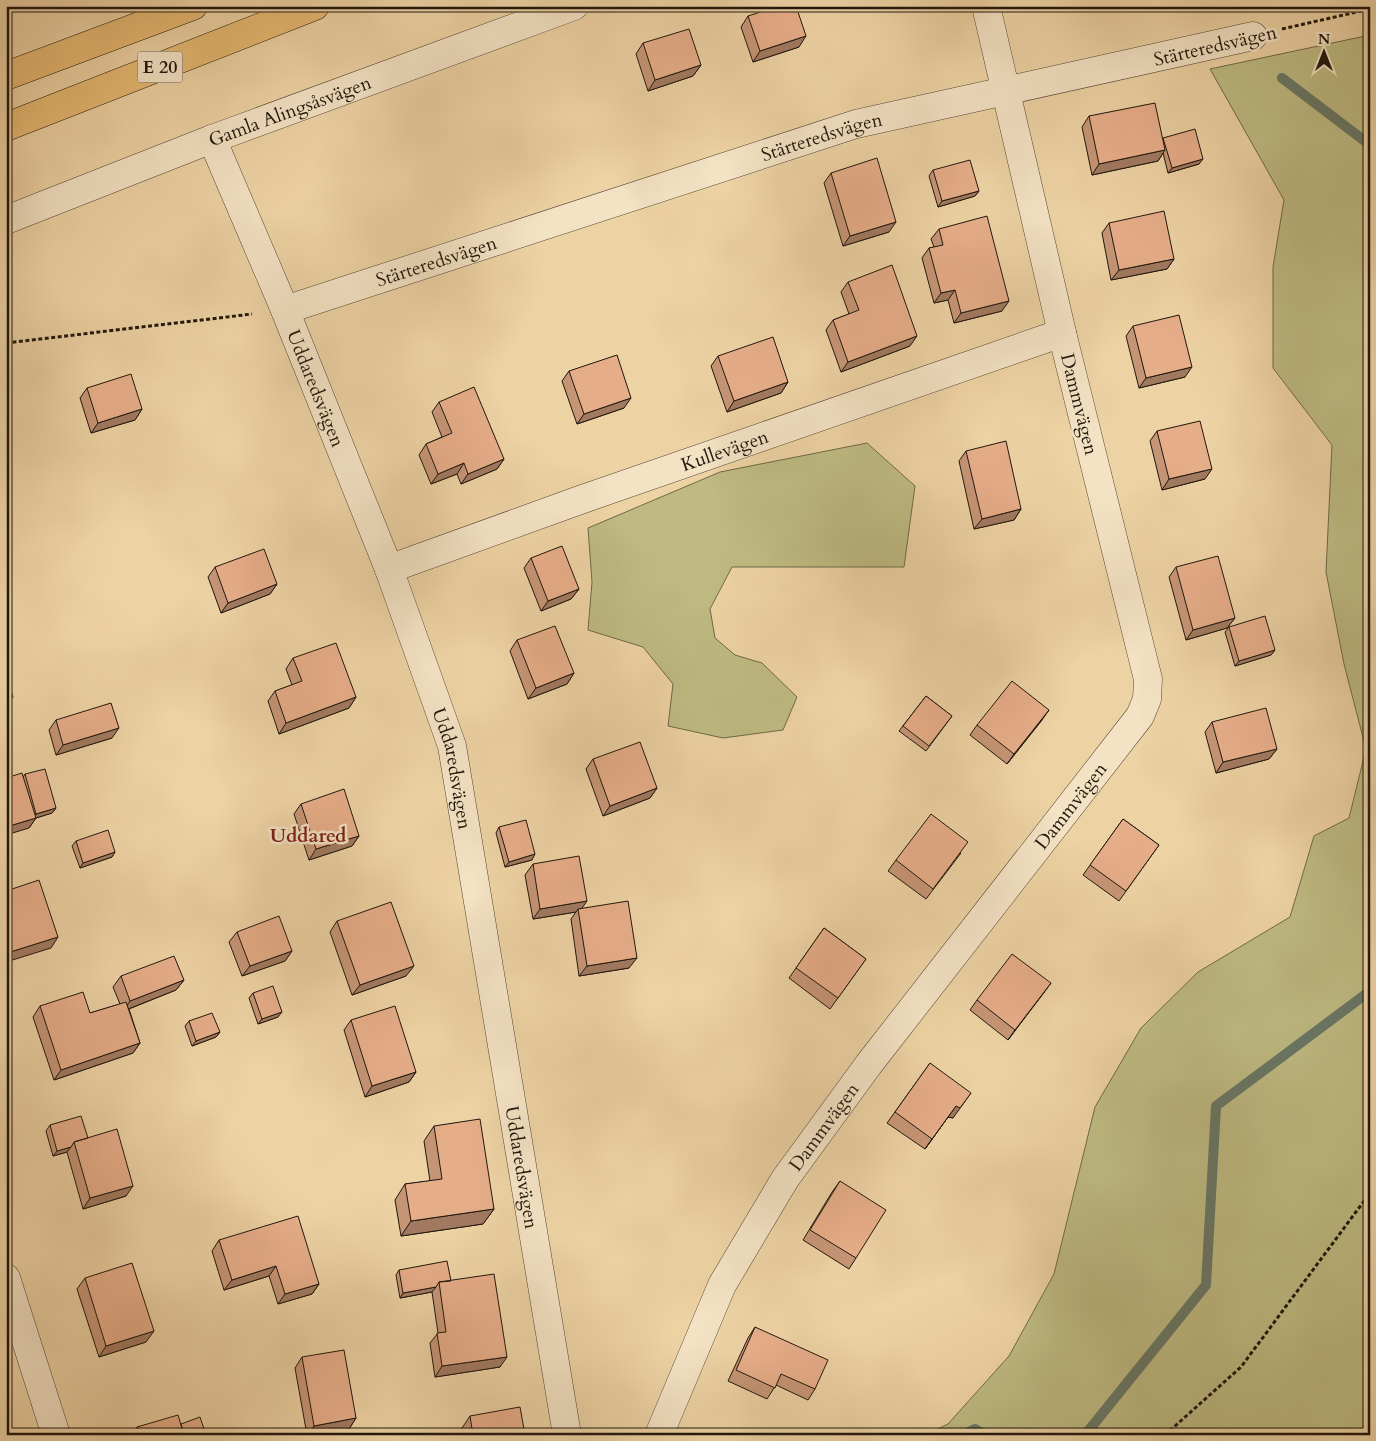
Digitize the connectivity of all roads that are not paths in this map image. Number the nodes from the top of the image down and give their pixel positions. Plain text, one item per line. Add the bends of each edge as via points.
1 (193, 6) edge
2 (315, 6) edge
3 (574, 6) edge
4 (986, 6) edge
5 (1252, 36) road end
6 (6, 76) edge
7 (1008, 92) junction
8 (6, 127) edge
9 (212, 139) junction
10 (6, 220) edge
11 (285, 310) junction
12 (1062, 333) junction
13 (389, 569) junction
14 (6, 1278) edge
15 (56, 1435) edge
16 (567, 1435) edge
17 (659, 1435) edge

1 - 6 highway, E 20
2 - 8 highway, E 20
3 - 9 street, Gamla Alingsåsvägen
4 - 7 street, Dammvägen
5 - 7 street, Stärteredsvägen
7 - 11 street, Stärteredsvägen via 856,124
7 - 12 street, Dammvägen
9 - 10 street, Gamla Alingsåsvägen
9 - 11 street, Uddaredsvägen
11 - 13 street, Uddaredsvägen
12 - 13 street, Kullevägen via 589,496
12 - 17 street, Dammvägen via 1148,679 1147,699 1140,716 869,1064 785,1179 722,1285
13 - 16 street, Uddaredsvägen via 452,746
14 - 15 street

